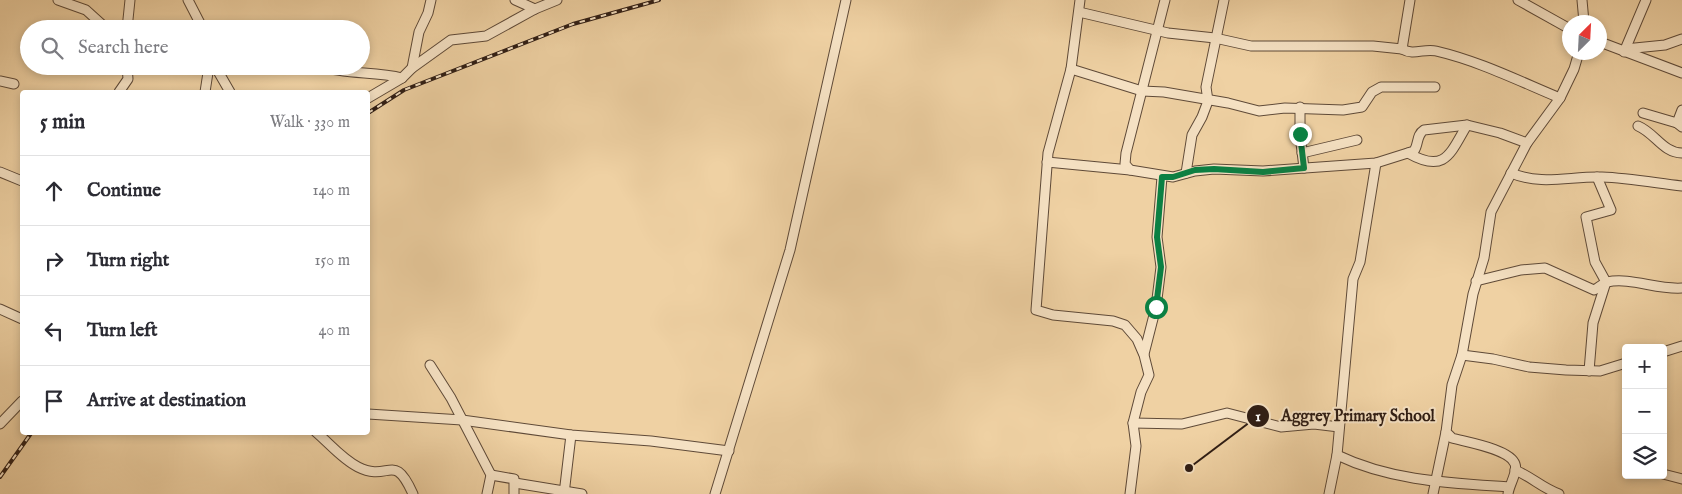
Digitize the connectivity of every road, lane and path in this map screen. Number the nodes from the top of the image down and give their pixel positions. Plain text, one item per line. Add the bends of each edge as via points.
1 (58, 0) edge
2 (130, 0) edge
3 (188, 0) edge
4 (431, 0) edge
5 (514, 0) edge
6 (557, 0) edge
7 (850, 0) edge
8 (1080, 0) edge
9 (1165, 0) edge
10 (1224, 0) edge
11 (1410, 0) edge
12 (1518, 0) edge
13 (1582, 0) edge
14 (1646, 0) edge
15 (845, 4) edge
16 (535, 9) junction
17 (1079, 12) junction
18 (1583, 15) edge
19 (97, 20) edge
20 (128, 20) edge
21 (198, 20) edge
22 (1562, 25) edge
23 (1158, 30) junction
24 (1216, 38) junction
25 (1682, 39) edge
26 (1607, 45) edge
27 (1402, 49) junction
28 (1625, 51) junction
29 (1577, 60) edge
30 (412, 68) junction
31 (1071, 70) junction
32 (370, 73) edge
33 (1682, 73) edge
34 (128, 75) edge
35 (208, 75) edge
36 (220, 75) edge
37 (402, 78) junction
38 (0, 81) edge
39 (14, 84) dead end
40 (1435, 88) dead end
41 (120, 90) edge
42 (205, 90) edge
43 (229, 90) edge
44 (1142, 91) junction
45 (370, 97) edge
46 (1560, 98) junction
47 (1208, 101) junction
48 (1300, 108) junction
49 (1682, 110) edge
50 (1643, 113) dead end
51 (1467, 125) junction
52 (1679, 125) edge
53 (1638, 126) dead end
54 (1357, 140) dead end
55 (1527, 143) junction
56 (1302, 153) junction
57 (1408, 153) junction
58 (1682, 153) edge
59 (1047, 162) junction
60 (1376, 163) junction
61 (1304, 168) junction
62 (1130, 170) junction
63 (0, 172) edge
64 (1186, 173) junction
65 (1512, 173) junction
66 (1162, 177) junction
67 (1597, 177) junction
68 (20, 180) edge
69 (1682, 183) edge
70 (1476, 281) junction
71 (1606, 282) junction
72 (1682, 288) edge
73 (0, 309) edge
74 (20, 318) edge
75 (1682, 346) edge
76 (1667, 351) edge
77 (1144, 355) junction
78 (1462, 355) junction
79 (1622, 364) edge
80 (430, 365) dead end
81 (1589, 371) junction
82 (20, 403) edge
83 (370, 414) edge
84 (462, 420) junction
85 (1133, 423) junction
86 (0, 424) edge
87 (1339, 427) junction
88 (1446, 432) junction
89 (320, 435) edge
90 (571, 435) junction
91 (729, 452) junction
92 (1337, 455) junction
93 (1515, 470) junction
94 (490, 475) junction
95 (1667, 475) edge
96 (1682, 479) edge
97 (1435, 482) junction
98 (516, 483) junction
99 (1508, 491) edge
100 (564, 493) edge
101 (413, 494) edge
102 (487, 494) edge
103 (514, 494) edge
104 (582, 494) edge
105 (715, 494) edge
106 (1130, 494) edge
107 (1329, 494) edge
108 (1433, 494) edge
109 (1559, 494) edge

1 - 19 street via 86,10
2 - 20 street
3 - 21 street
4 - 30 street via 419,32
5 - 16 street
6 - 16 street
7 - 15 street
8 - 17 street
9 - 23 street
10 - 24 street
11 - 27 street
12 - 22 street
13 - 18 street
14 - 28 street
15 - 91 street via 790,250
16 - 30 street via 486,36 451,40
17 - 23 street
17 - 31 street
23 - 24 street
23 - 44 street
24 - 27 street via 1251,46
24 - 47 street via 1206,87
25 - 28 street
26 - 28 street
27 - 46 street via 1413,53 1435,51 1456,57
28 - 33 street
29 - 46 street
30 - 37 street
31 - 44 street
31 - 59 street via 1050,136
32 - 37 street
34 - 41 street
35 - 42 street
36 - 43 street
37 - 45 street
38 - 39 street
40 - 48 street via 1381,88 1372,92 1362,107 1353,109
44 - 47 street
44 - 62 street via 1126,153 1125,164
46 - 55 street
47 - 48 street via 1228,102 1259,111
47 - 64 street via 1192,135
48 - 56 street
49 - 52 street
50 - 52 street
51 - 55 street
51 - 57 street via 1424,130 1419,134 1415,149
51 - 57 street via 1452,152 1439,162 1428,162
53 - 58 street via 1646,129 1667,150
54 - 56 street
55 - 65 street
56 - 61 street
57 - 60 street
59 - 62 street
59 - 77 street via 1036,310 1125,324
60 - 61 street
60 - 87 street via 1360,262 1353,279
61 - 64 street via 1263,172 1214,169
62 - 66 street
63 - 68 street
64 - 66 street
65 - 67 street via 1539,180
65 - 70 street via 1491,212 1484,258
66 - 77 street via 1157,237 1161,267 1156,307
67 - 69 street
67 - 71 street via 1611,210 1586,217 1595,262
70 - 71 street via 1545,268 1594,290
70 - 78 street
71 - 72 street
71 - 81 street via 1593,323
73 - 74 street
75 - 76 street
77 - 85 street via 1149,375
78 - 81 street via 1529,367
78 - 88 street via 1452,385
79 - 81 street
80 - 84 street
82 - 86 street
83 - 84 street
84 - 90 street
84 - 94 street
85 - 87 street via 1182,424 1227,413 1281,427 1314,424
85 - 106 street via 1136,446
87 - 92 street
88 - 93 street via 1452,438 1507,454 1515,464
88 - 97 street
89 - 101 street via 359,468 372,472 401,472
90 - 91 street via 660,442
90 - 100 street
91 - 105 street
92 - 97 street via 1377,469
92 - 107 street
93 - 99 street
93 - 109 street via 1532,478 1544,489
94 - 98 street via 512,478
94 - 102 street
95 - 96 street
97 - 99 street
97 - 108 street
98 - 100 street
98 - 103 street
100 - 104 street

